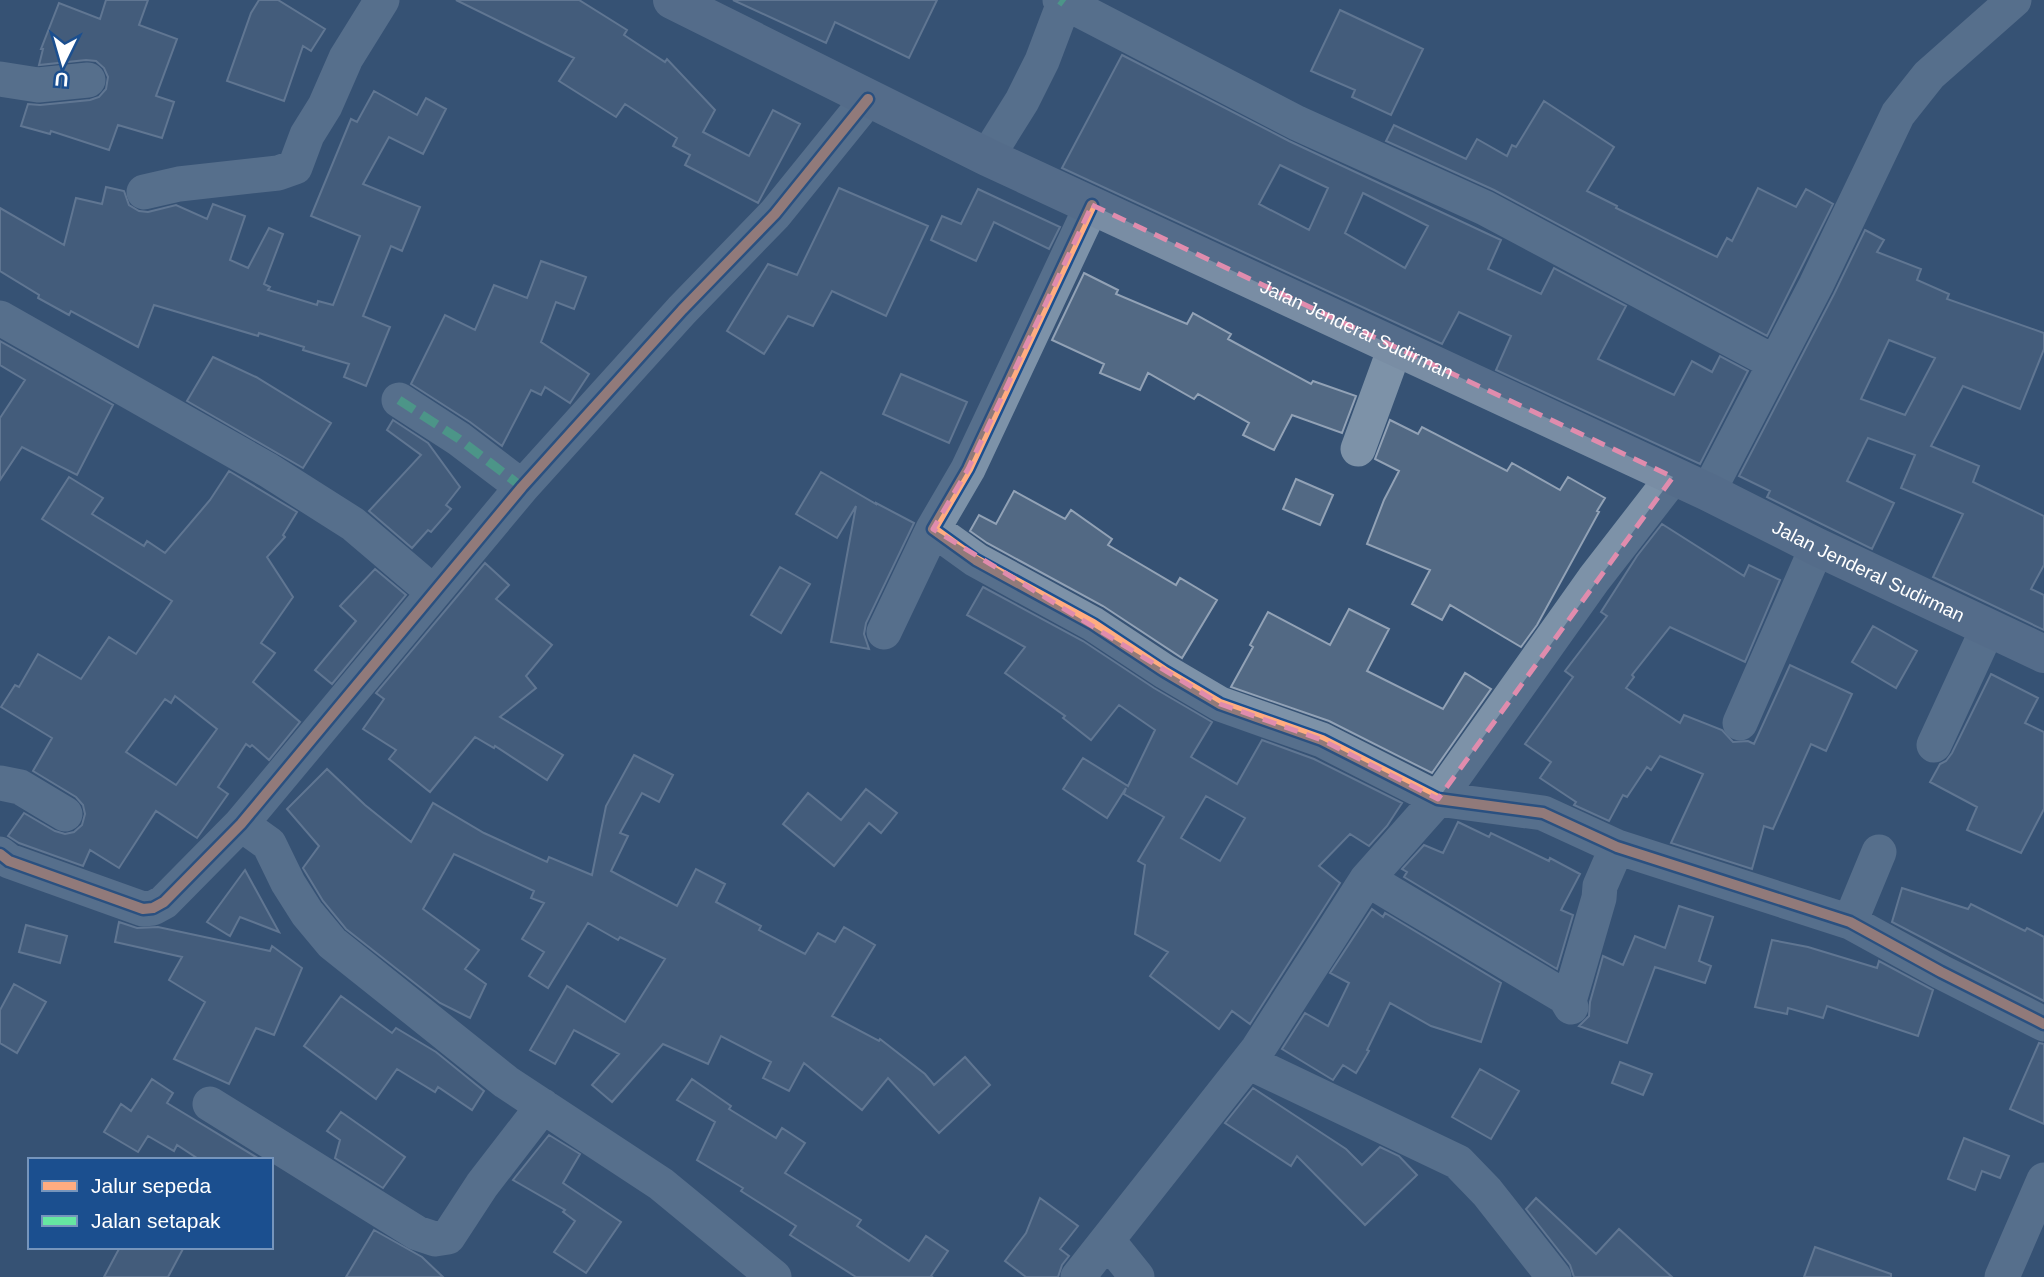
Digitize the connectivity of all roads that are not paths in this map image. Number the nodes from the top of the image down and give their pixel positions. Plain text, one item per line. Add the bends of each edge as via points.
1 (672, 0) edge
2 (2014, 0) edge
3 (1062, 1) edge
4 (380, 5) edge
5 (0, 79) edge
6 (88, 80) dead end
7 (868, 99) junction
8 (988, 157) junction
9 (144, 192) dead end
10 (1093, 205) junction
11 (0, 318) edge
12 (1395, 348) junction
13 (1774, 363) junction
14 (399, 400) dead end
15 (1358, 449) dead end
16 (1672, 477) junction
17 (522, 487) junction
18 (1708, 492) junction
19 (933, 529) junction
20 (1817, 547) junction
21 (433, 592) junction
22 (1988, 628) junction
23 (884, 632) dead end
24 (2044, 654) edge
25 (1740, 723) dead end
26 (1934, 745) dead end
27 (0, 783) edge
28 (1438, 799) junction
29 (65, 814) dead end
30 (241, 824) junction
31 (1617, 847) junction
32 (1879, 852) dead end
33 (0, 854) edge
34 (1367, 879) junction
35 (1850, 922) junction
36 (2044, 1024) edge
37 (1248, 1062) junction
38 (210, 1104) dead end
39 (542, 1106) junction
40 (2044, 1181) edge
41 (1108, 1241) junction
42 (2015, 1272) edge
43 (774, 1277) edge
44 (1078, 1277) edge
45 (1138, 1277) edge
46 (1554, 1277) edge

1 - 7 main road, Jalan Jenderal Sudirman
2 - 13 street via 1929,75 1898,114
3 - 8 street via 1042,61
3 - 13 street via 1297,123 1485,208
4 - 9 street via 346,58 298,159 278,173
5 - 6 street via 38,85
7 - 8 main road, Jalan Jenderal Sudirman
7 - 17 street via 775,214
8 - 10 main road, Jalan Jenderal Sudirman
10 - 12 main road, Jalan Jenderal Sudirman
10 - 19 street via 968,469
11 - 21 street via 300,490 353,524
12 - 15 street
12 - 16 main road, Jalan Jenderal Sudirman
13 - 18 street
14 - 17 street
16 - 18 main road, Jalan Jenderal Sudirman
16 - 28 street
17 - 21 street
18 - 20 main road, Jalan Jenderal Sudirman
19 - 23 street
19 - 28 street via 976,560 1094,624 1220,704 1322,740
20 - 22 main road, Jalan Jenderal Sudirman
20 - 25 street
21 - 30 street
22 - 24 main road, Jalan Jenderal Sudirman
22 - 26 street
27 - 29 street via 20,787
28 - 31 street via 1543,813
28 - 34 street
30 - 33 street via 153,908 142,909
30 - 39 street via 269,844 307,913 332,943
31 - 34 street via 1600,886 1570,1004
31 - 35 street
32 - 35 street
34 - 37 street
35 - 36 street
37 - 41 street
37 - 46 street via 1458,1161
38 - 39 street via 417,1233 435,1239 448,1237
39 - 43 street via 661,1184
40 - 42 street
41 - 44 street
41 - 45 street

